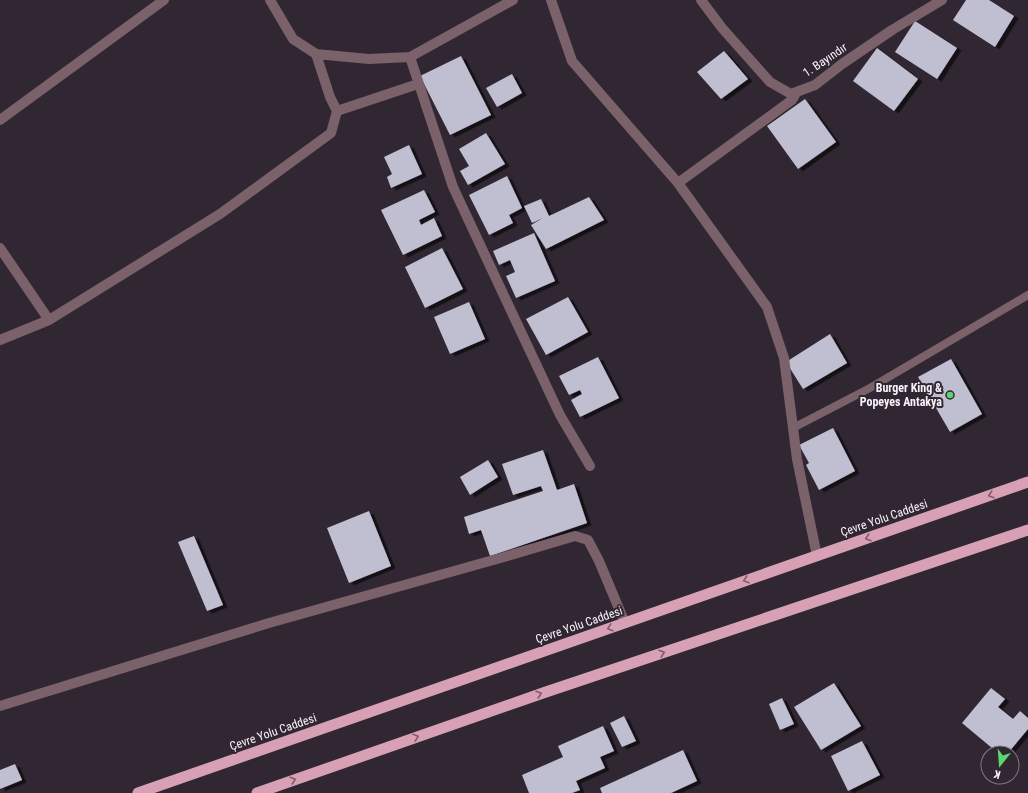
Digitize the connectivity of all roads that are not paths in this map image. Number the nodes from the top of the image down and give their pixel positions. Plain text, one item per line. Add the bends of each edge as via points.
1 (164, 0) edge
2 (270, 0) edge
3 (513, 0) edge
4 (551, 0) edge
5 (701, 0) edge
6 (942, 0) edge
7 (501, 3) edge
8 (316, 54) junction
9 (410, 57) junction
10 (418, 84) junction
11 (796, 93) junction
12 (337, 111) junction
13 (0, 120) edge
14 (678, 183) junction
15 (0, 248) edge
16 (1028, 295) edge
17 (49, 320) junction
18 (0, 340) edge
19 (793, 428) junction
20 (590, 466) dead end
21 (1028, 482) edge
22 (1028, 530) edge
23 (817, 556) junction
24 (625, 623) junction
25 (0, 706) edge
26 (138, 793) edge
27 (257, 793) edge

1 - 13 street
2 - 8 street via 293,39
3 - 7 street
4 - 14 street via 572,61
5 - 11 street via 770,82 791,94
6 - 11 street, 1. Bayındır via 892,30 815,85
7 - 9 street
8 - 9 street via 369,59
8 - 12 street
9 - 10 street
10 - 12 street
10 - 20 street via 453,187 560,415
11 - 14 street via 792,100
12 - 17 street via 331,133 220,214
14 - 19 street via 767,307 784,358
15 - 17 street
16 - 19 lane via 870,388
17 - 18 street
19 - 23 street
21 -> 23 highway, Çevre Yolu Caddesi
27 -> 22 highway via 550,690
23 -> 24 highway, Çevre Yolu Caddesi
24 - 25 street via 588,540 575,536 268,623
24 -> 26 highway, Çevre Yolu Caddesi

